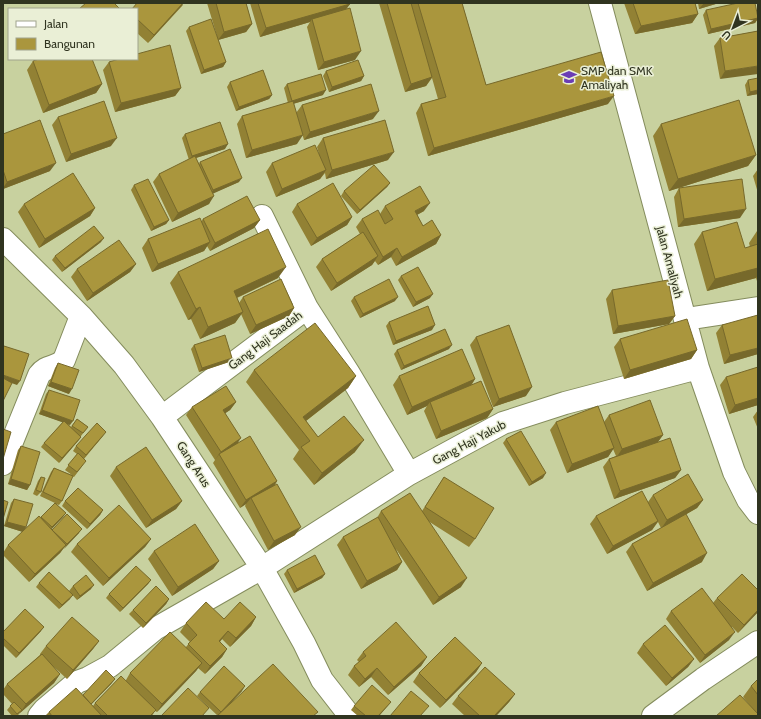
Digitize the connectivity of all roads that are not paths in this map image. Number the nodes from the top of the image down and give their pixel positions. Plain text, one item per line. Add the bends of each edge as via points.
1 (600, 3) edge
2 (262, 216) dead end
3 (3, 239) edge
4 (307, 308) junction
5 (758, 308) edge
6 (81, 316) junction
7 (686, 319) junction
8 (698, 368) junction
9 (162, 417) junction
10 (3, 464) edge
11 (409, 474) junction
12 (758, 513) edge
13 (262, 568) junction
14 (758, 642) edge
15 (39, 716) edge
16 (350, 716) edge
17 (653, 716) edge

1 - 7 street, Jalan Amaliyah
2 - 4 street
3 - 6 street, Gang Arus
4 - 9 street, Gang Haji Saadah
4 - 11 street, Gang Haji Saadah
5 - 7 street
6 - 9 street, Gang Arus via 124,365
6 - 10 street via 64,360 46,368 39,375
7 - 8 street, Jalan Amaliyah
8 - 11 street, Gang Haji Yakub via 565,403 503,423
8 - 12 street, Jalan Amaliyah via 734,472 748,500
9 - 13 street, Gang Arus
11 - 13 street, Gang Haji Yakub
13 - 15 street, Gang Haji Yakub via 155,629 110,666 77,682
13 - 16 street, Gang Arus via 322,680
14 - 17 street

